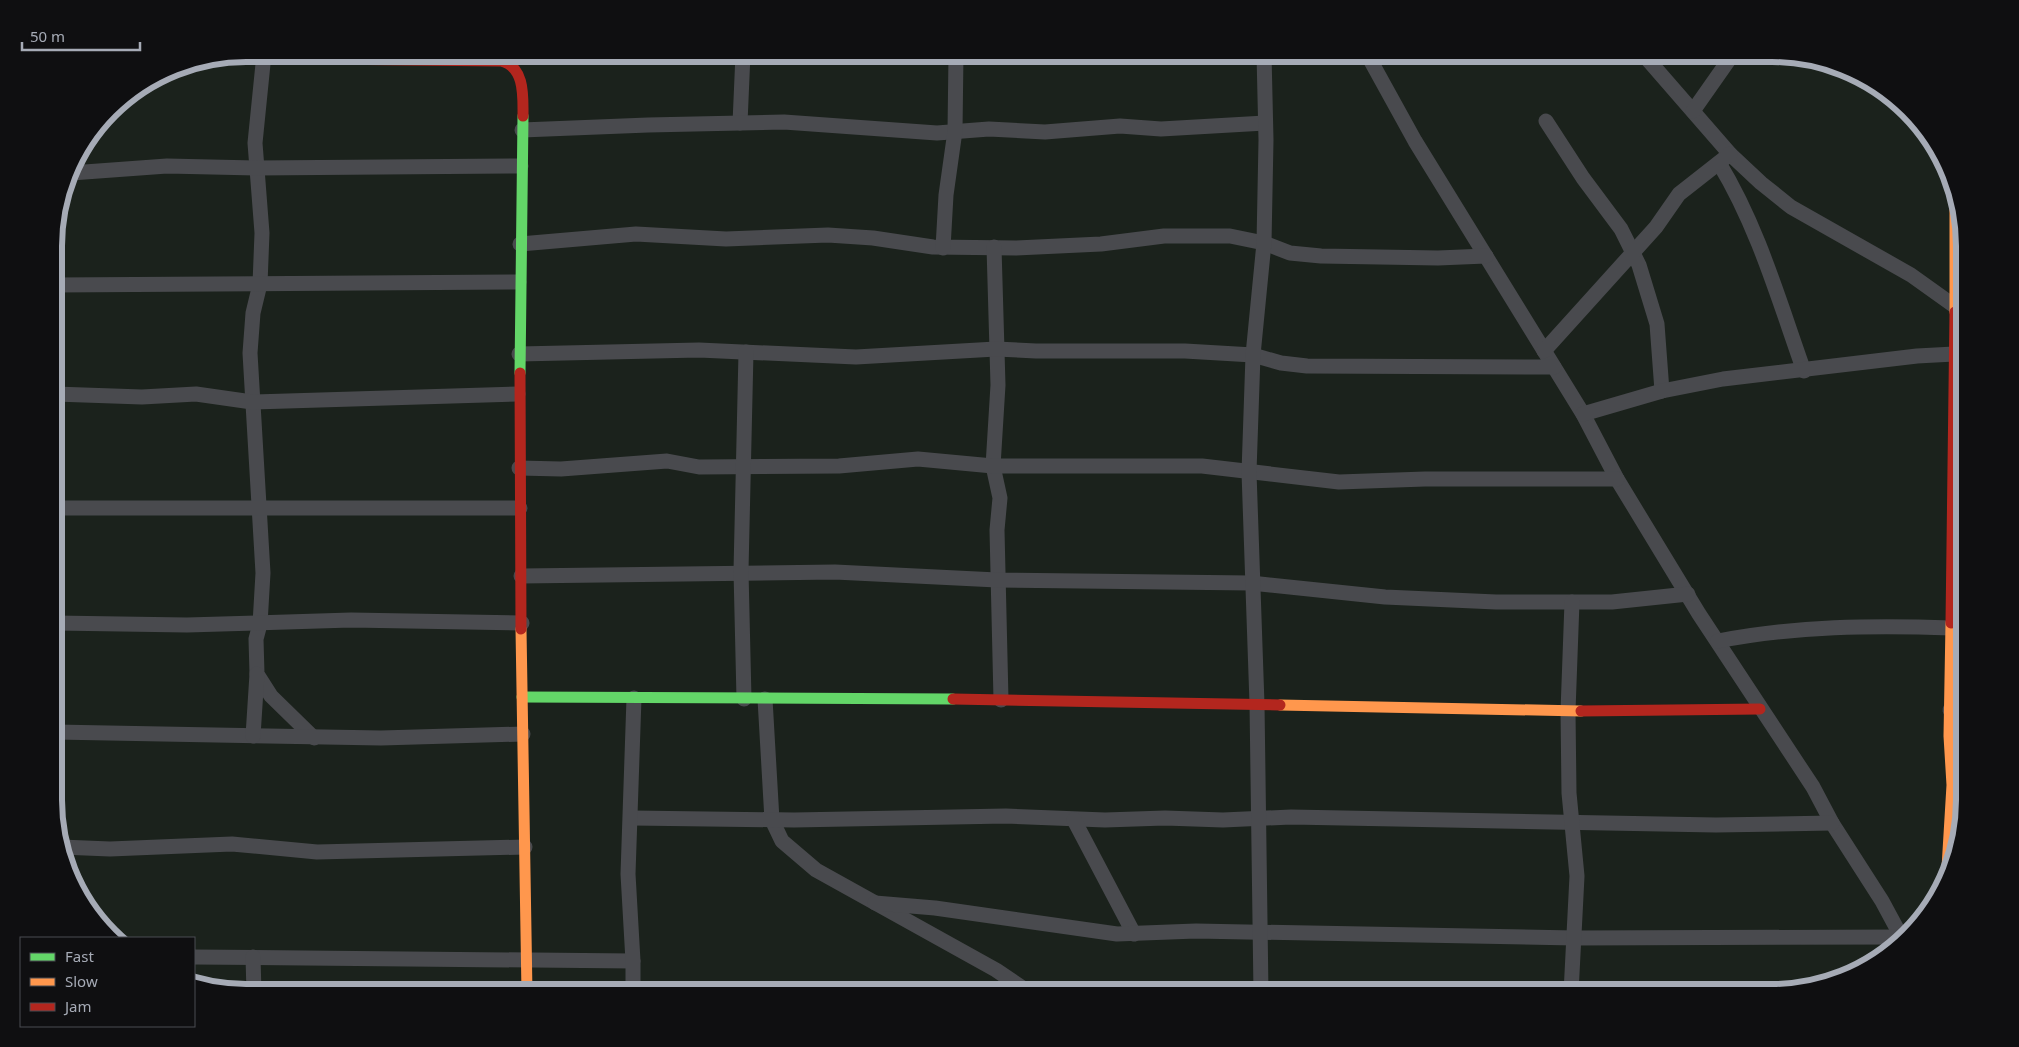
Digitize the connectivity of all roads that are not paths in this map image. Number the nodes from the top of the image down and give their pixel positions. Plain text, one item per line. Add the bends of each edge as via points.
1 (264, 62) edge
2 (511, 62) edge
3 (743, 62) edge
4 (956, 62) edge
5 (1264, 62) edge
6 (1371, 62) edge
7 (1650, 62) edge
8 (1727, 62) edge
9 (1693, 111) junction
10 (1546, 121) dead end
11 (740, 124) junction
12 (1265, 124) junction
13 (522, 130) junction
14 (956, 131) junction
15 (1724, 159) junction
16 (521, 166) junction
17 (256, 168) junction
18 (79, 172) edge
19 (1264, 242) junction
20 (520, 244) junction
21 (994, 247) junction
22 (943, 248) junction
23 (1633, 252) junction
24 (1486, 256) junction
25 (519, 282) junction
26 (260, 284) junction
27 (62, 285) edge
28 (1956, 307) edge
29 (1956, 339) edge
30 (996, 349) junction
31 (746, 352) junction
32 (1544, 352) junction
33 (519, 354) junction
34 (1954, 354) junction
35 (1253, 355) junction
36 (1554, 366) junction
37 (1804, 371) junction
38 (1662, 391) junction
39 (62, 394) edge
40 (518, 394) junction
41 (252, 402) junction
42 (1956, 404) edge
43 (1584, 414) junction
44 (993, 466) junction
45 (745, 467) junction
46 (519, 468) junction
47 (1249, 472) junction
48 (1617, 479) junction
49 (62, 508) edge
50 (258, 508) junction
51 (520, 508) junction
52 (741, 571) junction
53 (521, 576) junction
54 (997, 580) junction
55 (1251, 583) junction
56 (1688, 594) junction
57 (1572, 602) junction
58 (1956, 607) edge
59 (62, 623) edge
60 (522, 623) junction
61 (260, 624) junction
62 (1952, 628) junction
63 (1718, 641) junction
64 (257, 674) junction
65 (522, 697) junction
66 (634, 698) junction
67 (744, 699) junction
68 (765, 699) junction
69 (1001, 700) junction
70 (1257, 704) junction
71 (1760, 709) junction
72 (1950, 710) junction
73 (1568, 711) junction
74 (1956, 714) edge
75 (62, 732) edge
76 (522, 734) junction
77 (253, 736) junction
78 (314, 738) junction
79 (1956, 758) edge
80 (1956, 806) edge
81 (632, 818) junction
82 (1259, 819) junction
83 (772, 820) junction
84 (1074, 820) junction
85 (1571, 821) junction
86 (1832, 823) junction
87 (1951, 843) edge
88 (69, 847) edge
89 (525, 847) junction
90 (875, 903) junction
91 (1260, 933) junction
92 (1134, 934) junction
93 (1898, 934) edge
94 (1575, 938) junction
95 (1894, 939) edge
96 (195, 957) edge
97 (253, 957) junction
98 (527, 960) junction
99 (634, 961) junction
100 (254, 984) edge
101 (527, 984) edge
102 (633, 984) edge
103 (1017, 984) edge
104 (1261, 984) edge
105 (1572, 984) edge

1 - 17 street via 256,124
2 - 13 street via 520,80
3 - 11 street
4 - 14 street
5 - 12 street
6 - 24 street via 1415,141
7 - 9 street
8 - 9 street
9 - 15 street
10 - 23 street via 1621,229
11 - 13 street
11 - 14 street via 784,122 937,133
12 - 14 street via 1161,130 1120,126 1045,132
12 - 19 street
13 - 16 street
14 - 22 street via 946,195
15 - 23 street via 1679,194
15 - 28 street via 1791,207 1911,275
15 - 37 street
16 - 17 street
16 - 20 street
17 - 18 street via 167,166
17 - 26 street via 262,233
19 - 21 street via 1230,236 1194,235 1101,244
19 - 24 street via 1290,253 1321,256
19 - 35 street
20 - 22 street via 636,234 718,239 828,235
20 - 25 street
21 - 22 street
21 - 30 street
23 - 32 street
23 - 38 street via 1657,324
24 - 32 street
25 - 26 street
25 - 33 street
26 - 27 street
26 - 41 street via 253,313 250,353
29 - 34 street
30 - 31 street via 856,357
30 - 35 street
30 - 44 street via 998,385
31 - 33 street
31 - 45 street
32 - 36 street
33 - 40 street
34 - 37 street
34 - 42 street
35 - 36 street via 1307,366
35 - 47 street
36 - 43 street
37 - 38 street via 1723,379
38 - 43 street
39 - 41 street via 196,394
40 - 41 street
40 - 46 street
41 - 50 street
43 - 48 street
44 - 45 street via 918,459 839,466 775,464
44 - 47 street via 1202,466
44 - 54 street via 1000,498
45 - 46 street via 699,467 667,461 561,470
45 - 52 street
46 - 51 street
47 - 48 street via 1339,482
47 - 55 street
48 - 56 street
49 - 50 street
50 - 51 street
50 - 61 street via 263,573
51 - 53 street
52 - 53 street
52 - 54 street
52 - 67 street
53 - 60 street
54 - 55 street
54 - 69 street
55 - 57 street via 1386,597
55 - 70 street
56 - 57 street via 1612,602
56 - 63 street
57 - 73 street
58 - 62 street
59 - 61 street
60 - 61 street via 351,620
60 - 65 street
61 - 64 street via 256,638
62 - 63 street via 1860,627
62 - 72 street
63 - 71 street
64 - 77 street
64 - 78 street via 272,696
65 - 66 street
65 - 76 street
66 - 67 street
66 - 81 street
67 - 68 street
68 - 69 street
68 - 83 street
69 - 70 street
70 - 73 street
70 - 82 street
71 - 73 street
71 - 86 street via 1813,787
72 - 74 street
72 - 79 street
73 - 85 street
75 - 77 street
76 - 78 street
76 - 89 street
77 - 78 street
80 - 87 street
81 - 83 street
81 - 99 street via 628,874
82 - 84 street
82 - 85 street
82 - 91 street
83 - 84 street via 1006,816
83 - 90 street via 782,841 816,870
84 - 92 street
85 - 86 street via 1716,825
85 - 94 street via 1578,876
86 - 93 street via 1882,901
88 - 89 street via 110,849 232,844 318,852
89 - 98 street
90 - 92 street
90 - 103 street
91 - 92 street via 1196,931
91 - 94 street
91 - 104 street
94 - 95 street
94 - 105 street
96 - 97 street
97 - 98 street
97 - 100 street
98 - 99 street
98 - 101 street
99 - 102 street

